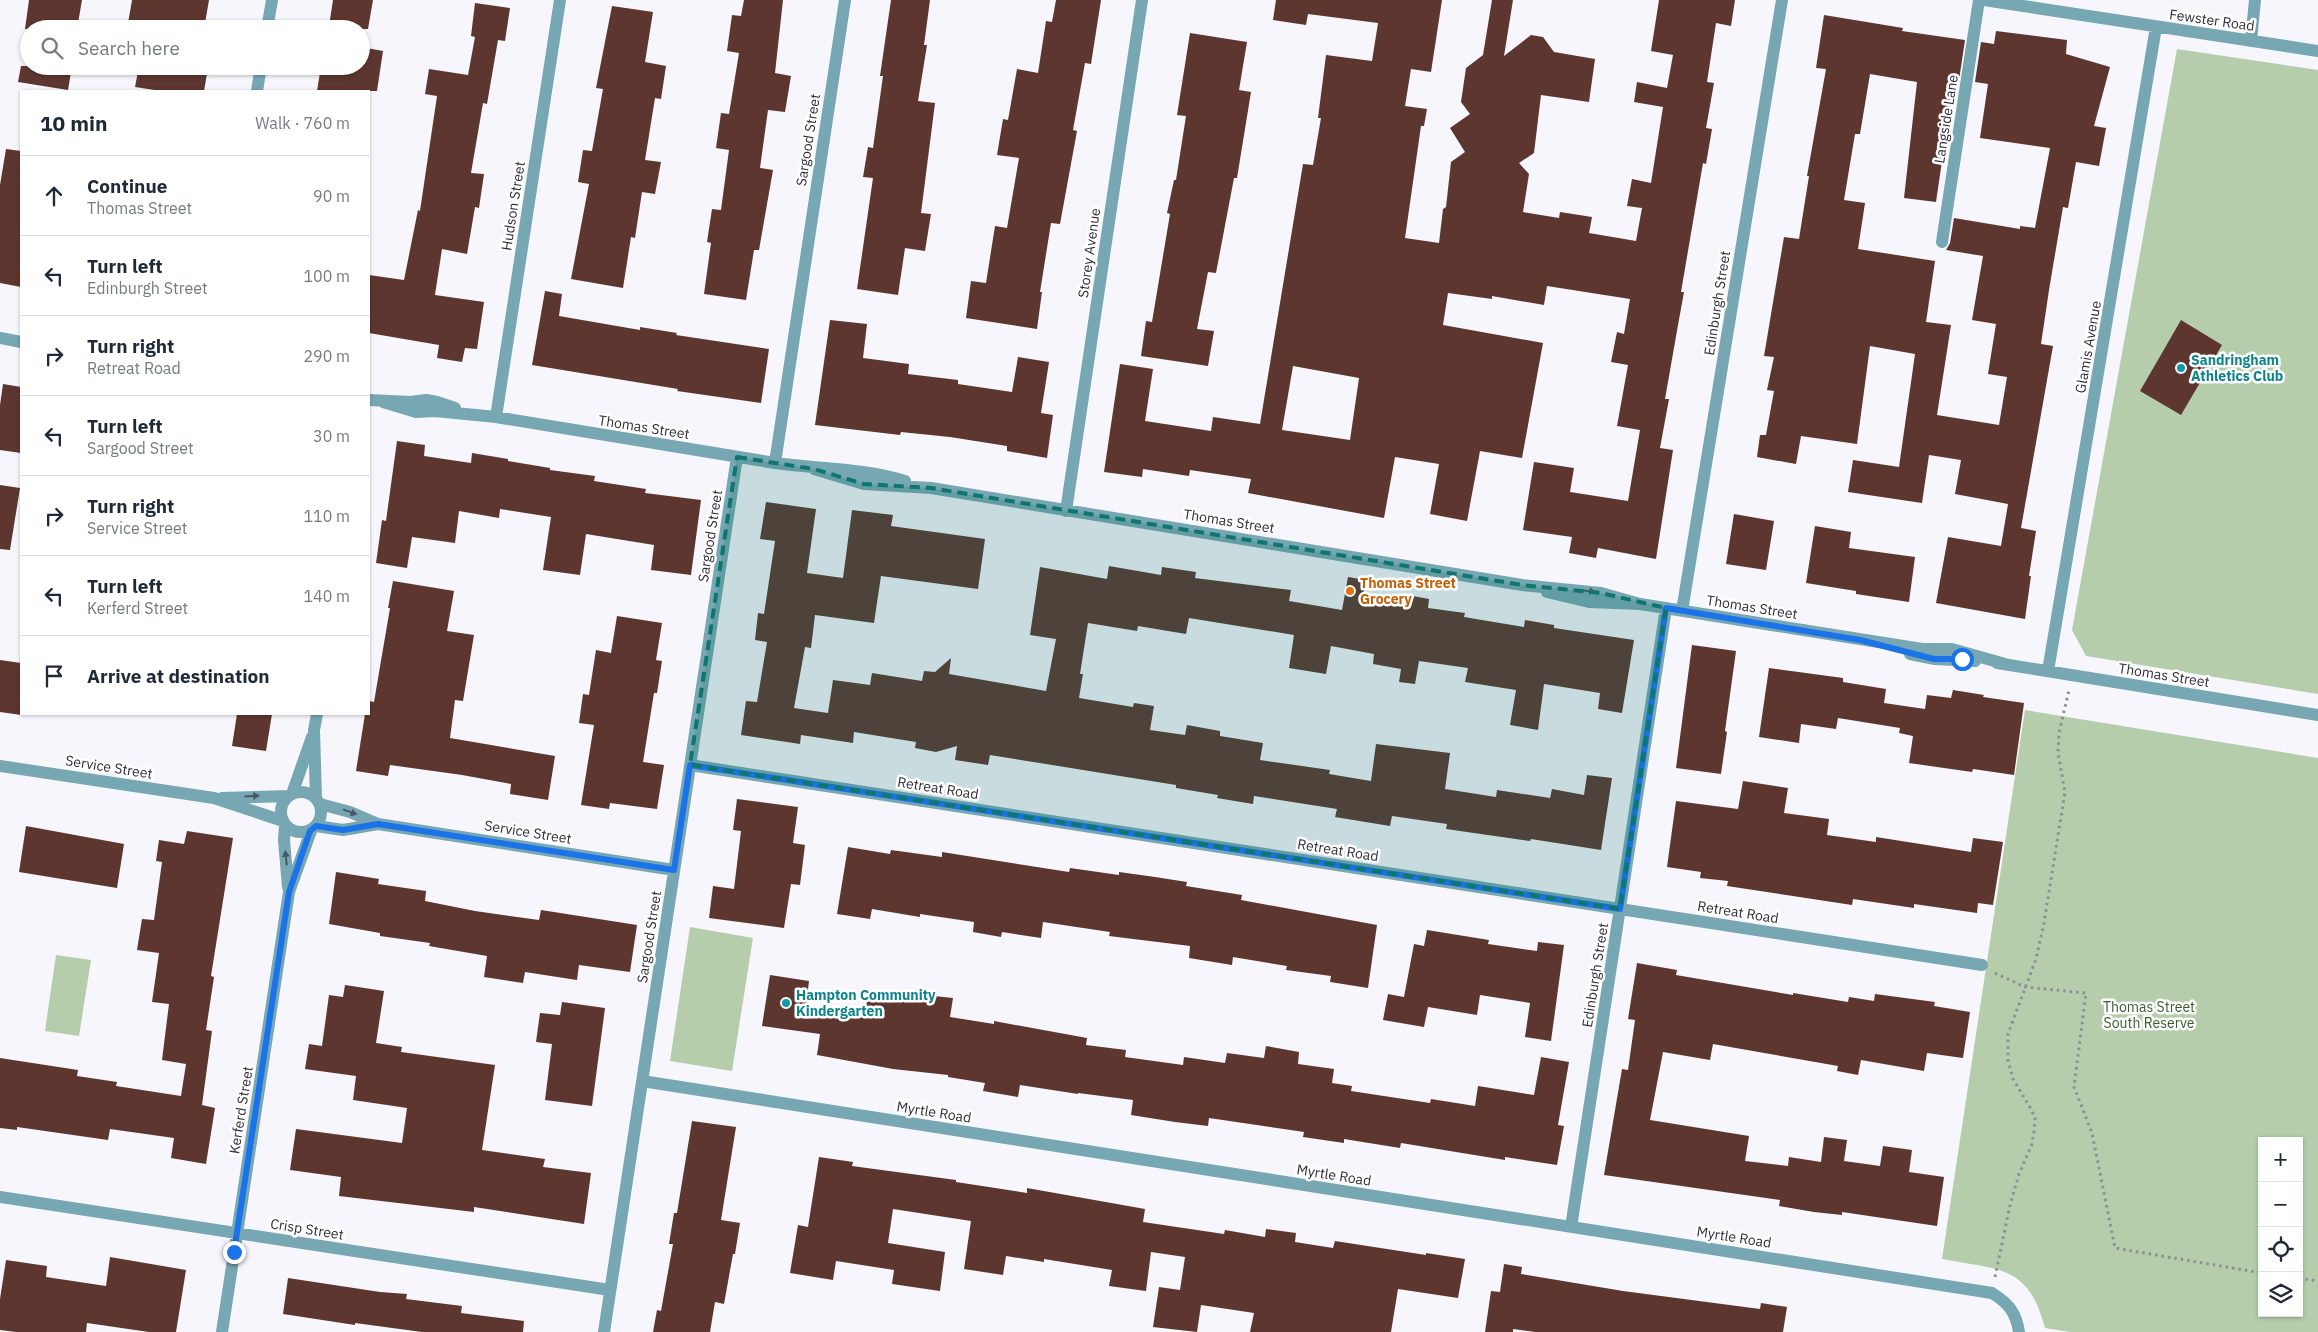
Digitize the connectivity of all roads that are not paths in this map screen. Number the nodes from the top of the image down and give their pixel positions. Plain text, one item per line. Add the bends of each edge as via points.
1 (272, 0) edge
2 (560, 0) edge
3 (845, 0) edge
4 (1142, 0) edge
5 (1782, 0) edge
6 (1979, 0) edge
7 (1984, 0) edge
8 (2256, 0) edge
9 (269, 20) edge
10 (2156, 27) junction
11 (2250, 41) junction
12 (2318, 51) edge
13 (260, 75) edge
14 (257, 90) edge
15 (1942, 242) dead end
16 (0, 338) edge
17 (20, 342) edge
18 (370, 400) edge
19 (496, 418) junction
20 (737, 457) junction
21 (775, 463) junction
22 (1066, 511) junction
23 (1666, 608) junction
24 (1682, 611) junction
25 (2048, 671) junction
26 (317, 715) edge
27 (2318, 715) edge
28 (314, 730) junction
29 (690, 765) junction
30 (0, 766) edge
31 (291, 795) junction
32 (214, 798) junction
33 (318, 801) junction
34 (284, 823) junction
35 (378, 824) junction
36 (313, 828) junction
37 (674, 870) junction
38 (289, 892) junction
39 (1620, 909) junction
40 (1982, 965) road end
41 (642, 1081) junction
42 (0, 1197) edge
43 (1571, 1227) junction
44 (237, 1233) junction
45 (610, 1290) junction
46 (222, 1332) edge
47 (604, 1332) edge
48 (2018, 1332) edge

1 - 9 street
2 - 19 street, Hudson Street
3 - 21 street, Sargood Street
4 - 22 street, Storey Avenue
5 - 24 street, Edinburgh Street
6 - 15 street, Langside Lane
7 - 10 street, Fewster Road
8 - 11 street
10 - 11 street, Fewster Road
10 - 25 street, Glamis Avenue
11 - 12 street, Fewster Road
13 - 14 street
16 - 17 street
18 - 19 street, Thomas Street via 437,402 469,414
19 - 20 street, Thomas Street
20 - 21 street, Thomas Street
20 - 29 street, Sargood Street
21 - 22 street, Thomas Street via 888,475 931,488
22 - 23 street, Thomas Street via 1522,585 1589,602
23 - 24 street, Thomas Street
23 - 39 street, Edinburgh Street
24 - 25 street, Thomas Street via 1922,649 1952,649 2005,664
25 - 27 street, Thomas Street
26 - 28 street
28 - 31 street
28 - 33 street
29 - 37 street, Sargood Street
29 - 39 street, Retreat Road
30 - 32 street, Service Street
32 -> 31 street, Service Street
31 - 33 street via 305,792
31 - 34 street via 280,810
32 - 34 street, Service Street
33 -> 35 street, Service Street
33 - 36 street via 322,816
34 - 36 street via 299,833
38 -> 34 street, Kerferd Street
35 - 36 street, Service Street via 343,830
35 - 37 street, Service Street
36 - 38 street, Kerferd Street
37 - 41 street, Sargood Street
38 - 44 street, Kerferd Street
39 - 40 street, Retreat Road
39 - 43 street, Edinburgh Street
41 - 43 street, Myrtle Road
41 - 45 street, Sargood Street
42 - 44 street, Crisp Street
43 - 48 street, Myrtle Road via 1992,1293 2006,1302 2014,1313
44 - 45 street, Crisp Street
44 - 46 street, Kerferd Street
45 - 47 street, Sargood Street

